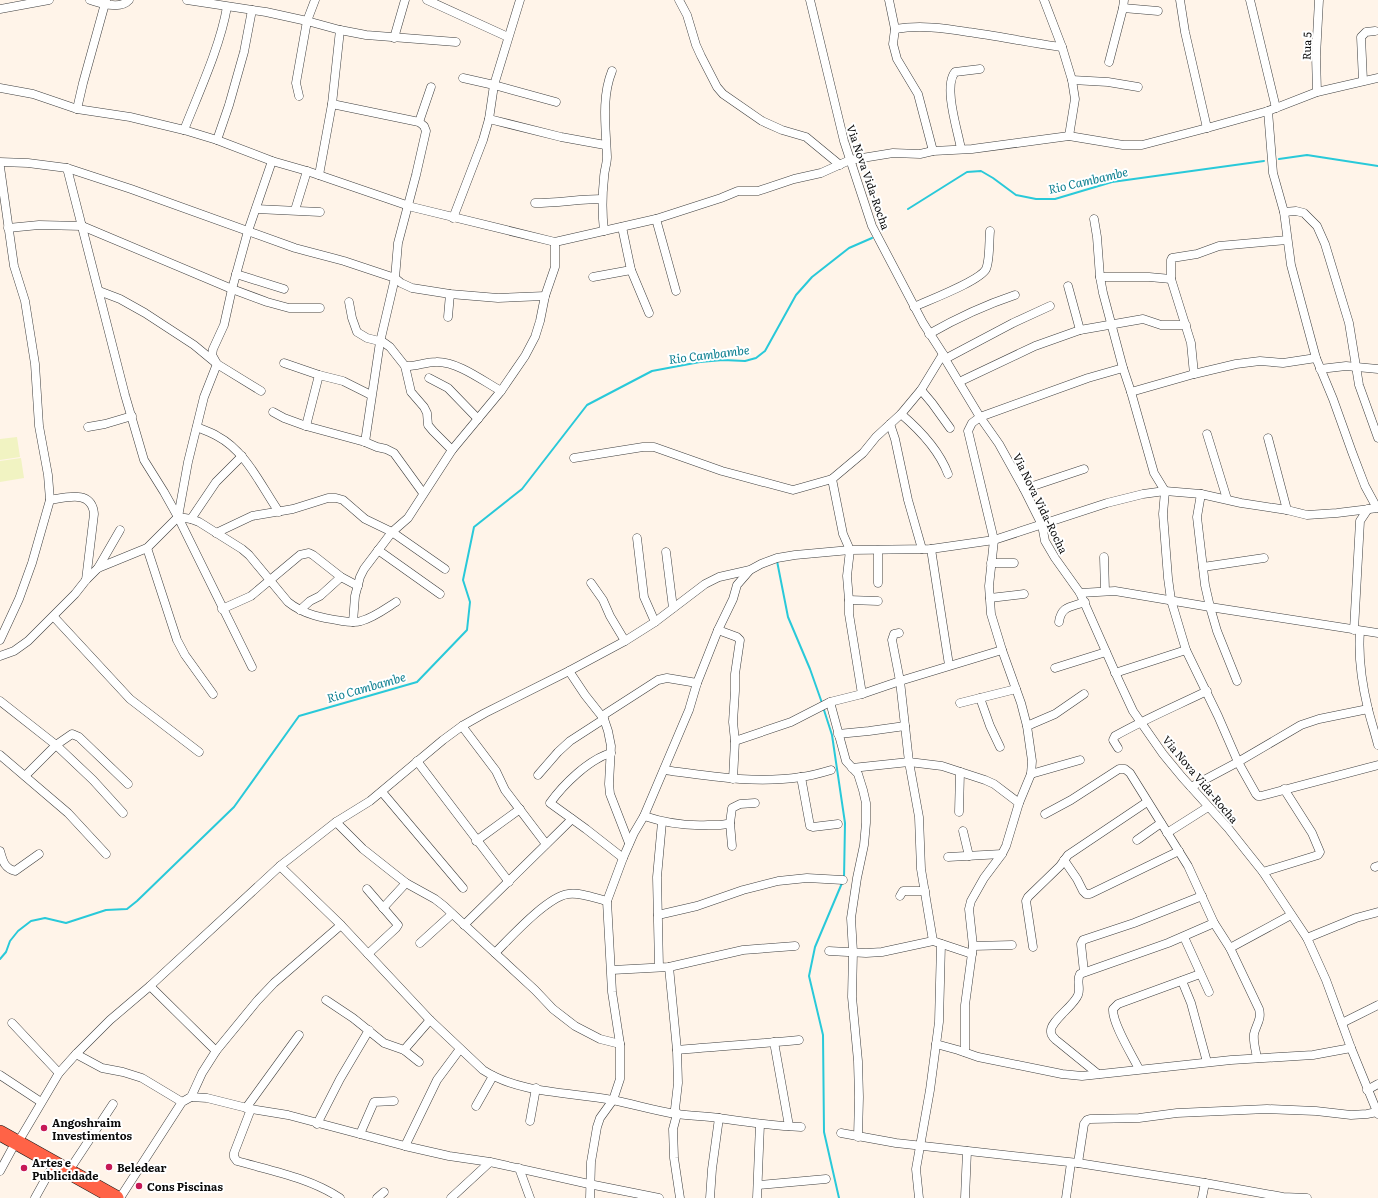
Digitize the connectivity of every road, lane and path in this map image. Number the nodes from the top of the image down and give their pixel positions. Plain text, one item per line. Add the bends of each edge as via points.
1 (49, 0) edge
2 (90, 0) edge
3 (130, 0) edge
4 (187, 0) edge
5 (315, 0) edge
6 (406, 0) edge
7 (427, 0) edge
8 (520, 0) edge
9 (679, 0) edge
10 (810, 0) edge
11 (889, 0) edge
12 (1044, 0) edge
13 (1180, 0) edge
14 (1250, 0) edge
15 (1319, 0) edge
16 (106, 2) edge
17 (224, 4) edge
18 (1124, 4) edge
19 (0, 9) edge
20 (252, 10) junction
21 (1158, 11) dead end
22 (307, 21) junction
23 (895, 29) junction
24 (340, 30) junction
25 (1375, 31) dead end
26 (508, 37) junction
27 (394, 38) junction
28 (456, 42) dead end
29 (1062, 47) junction
30 (1109, 62) dead end
31 (980, 69) dead end
32 (612, 71) dead end
33 (463, 78) dead end
34 (1378, 78) edge
35 (1072, 80) junction
36 (1363, 81) junction
37 (494, 85) junction
38 (431, 87) dead end
39 (0, 88) edge
40 (1138, 88) dead end
41 (1317, 92) junction
42 (299, 96) dead end
43 (556, 102) dead end
44 (332, 104) junction
45 (1276, 108) junction
46 (77, 109) junction
47 (1268, 111) junction
48 (489, 119) junction
49 (419, 122) junction
50 (1206, 128) junction
51 (184, 130) junction
52 (1069, 136) junction
53 (217, 140) junction
54 (605, 145) junction
55 (961, 149) junction
56 (933, 151) junction
57 (850, 160) junction
58 (272, 161) junction
59 (0, 162) edge
60 (840, 165) junction
61 (0, 167) edge
62 (67, 168) junction
63 (307, 171) junction
64 (319, 175) junction
65 (602, 199) junction
66 (535, 203) dead end
67 (408, 206) junction
68 (256, 209) junction
69 (295, 210) junction
70 (320, 212) dead end
71 (1284, 212) junction
72 (453, 218) junction
73 (656, 219) junction
74 (1094, 219) dead end
75 (82, 226) junction
76 (622, 227) junction
77 (8, 228) junction
78 (248, 231) junction
79 (604, 231) junction
80 (990, 231) dead end
81 (1287, 240) junction
82 (555, 242) junction
83 (631, 270) junction
84 (236, 274) junction
85 (593, 277) dead end
86 (1100, 277) junction
87 (395, 278) junction
88 (1171, 279) junction
89 (1068, 286) dead end
90 (284, 288) dead end
91 (232, 289) junction
92 (99, 291) junction
93 (676, 292) dead end
94 (450, 294) junction
95 (1015, 295) dead end
96 (545, 296) junction
97 (349, 302) dead end
98 (1050, 306) dead end
99 (914, 307) junction
100 (320, 308) dead end
101 (649, 313) dead end
102 (448, 317) dead end
103 (1111, 324) junction
104 (1186, 325) junction
105 (1080, 330) junction
106 (929, 334) junction
107 (380, 342) junction
108 (944, 356) junction
109 (1316, 358) junction
110 (284, 363) dead end
111 (217, 364) junction
112 (405, 366) junction
113 (1355, 366) junction
114 (1123, 368) junction
115 (1378, 369) edge
116 (1320, 370) junction
117 (1194, 374) junction
118 (319, 375) junction
119 (429, 378) dead end
120 (959, 382) junction
121 (921, 390) junction
122 (261, 391) dead end
123 (501, 391) junction
124 (1131, 392) junction
125 (371, 395) junction
126 (273, 412) dead end
127 (902, 414) junction
128 (132, 416) junction
129 (980, 417) junction
130 (478, 419) junction
131 (890, 424) junction
132 (306, 426) junction
133 (88, 427) dead end
134 (197, 427) junction
135 (950, 428) dead end
136 (1207, 434) dead end
137 (1268, 438) dead end
138 (1378, 438) edge
139 (365, 442) junction
140 (452, 450) junction
141 (242, 456) junction
142 (574, 458) dead end
143 (1084, 469) dead end
144 (948, 474) dead end
145 (832, 479) junction
146 (1024, 489) junction
147 (1165, 491) junction
148 (423, 493) junction
149 (1201, 494) junction
150 (50, 500) junction
151 (1227, 500) junction
152 (1378, 508) edge
153 (1368, 509) junction
154 (1287, 510) junction
155 (279, 512) junction
156 (178, 517) junction
157 (191, 519) junction
158 (1042, 525) junction
159 (120, 530) dead end
160 (392, 532) junction
161 (216, 533) junction
162 (637, 538) dead end
163 (994, 540) junction
164 (147, 548) junction
165 (927, 549) junction
166 (378, 550) junction
167 (850, 550) junction
168 (878, 550) junction
169 (666, 552) dead end
170 (1104, 557) dead end
171 (1264, 558) dead end
172 (991, 563) junction
173 (1014, 563) dead end
174 (1203, 567) junction
175 (98, 568) junction
176 (445, 569) dead end
177 (750, 570) junction
178 (341, 577) junction
179 (86, 580) junction
180 (268, 580) junction
181 (591, 583) dead end
182 (878, 583) dead end
183 (358, 586) junction
184 (1105, 591) junction
185 (1080, 593) junction
186 (440, 594) dead end
187 (1024, 594) dead end
188 (990, 598) junction
189 (849, 600) junction
190 (1171, 600) junction
191 (878, 601) dead end
192 (396, 602) dead end
193 (1085, 602) junction
194 (1210, 607) junction
195 (673, 608) junction
196 (222, 609) junction
197 (300, 610) junction
198 (54, 617) junction
199 (352, 622) junction
200 (655, 622) junction
201 (1059, 622) dead end
202 (718, 630) junction
203 (1357, 631) junction
204 (1378, 633) edge
205 (899, 634) dead end
206 (0, 640) edge
207 (625, 641) junction
208 (1002, 650) junction
209 (1186, 650) junction
210 (1106, 652) junction
211 (0, 656) edge
212 (949, 665) junction
213 (252, 667) dead end
214 (1055, 668) dead end
215 (570, 671) junction
216 (1115, 673) junction
217 (900, 681) junction
218 (1237, 681) dead end
219 (697, 683) junction
220 (1016, 689) junction
221 (1207, 691) junction
222 (213, 694) dead end
223 (862, 694) junction
224 (1084, 694) dead end
225 (980, 698) junction
226 (0, 701) edge
227 (830, 702) junction
228 (960, 703) dead end
229 (1368, 709) junction
230 (603, 718) junction
231 (1140, 722) junction
232 (462, 726) junction
233 (905, 726) junction
234 (1027, 726) junction
235 (838, 734) junction
236 (735, 741) junction
237 (56, 745) junction
238 (1378, 745) edge
239 (1000, 746) dead end
240 (1118, 748) dead end
241 (200, 752) dead end
242 (611, 753) junction
243 (0, 755) edge
244 (1080, 760) dead end
245 (417, 761) junction
246 (909, 762) junction
247 (1238, 762) junction
248 (1378, 765) edge
249 (852, 768) junction
250 (664, 770) junction
251 (831, 770) dead end
252 (960, 772) junction
253 (1031, 774) junction
254 (538, 775) dead end
255 (25, 776) junction
256 (801, 777) junction
257 (733, 778) junction
258 (128, 784) dead end
259 (1191, 787) junction
260 (1284, 789) junction
261 (382, 792) junction
262 (1146, 802) junction
263 (755, 803) dead end
264 (1019, 803) junction
265 (1208, 807) junction
266 (520, 809) junction
267 (959, 812) dead end
268 (124, 813) dead end
269 (1045, 814) dead end
270 (644, 816) junction
271 (572, 819) junction
272 (336, 822) junction
273 (662, 822) junction
274 (730, 823) junction
275 (1161, 823) junction
276 (838, 824) dead end
277 (963, 831) dead end
278 (1167, 833) junction
279 (1137, 840) dead end
280 (476, 841) junction
281 (629, 843) junction
282 (546, 844) junction
283 (732, 846) dead end
284 (0, 851) edge
285 (1179, 852) junction
286 (39, 854) dead end
287 (106, 854) dead end
288 (1002, 854) junction
289 (969, 856) junction
290 (948, 857) dead end
291 (623, 858) junction
292 (1064, 860) junction
293 (280, 866) junction
294 (1263, 872) junction
295 (844, 880) dead end
296 (509, 882) junction
297 (406, 883) junction
298 (463, 888) dead end
299 (367, 889) dead end
300 (925, 891) junction
301 (900, 896) dead end
302 (1202, 896) junction
303 (607, 901) junction
304 (382, 908) junction
305 (1378, 912) edge
306 (452, 914) junction
307 (658, 915) junction
308 (1290, 915) junction
309 (1214, 923) junction
310 (341, 925) junction
311 (464, 925) junction
312 (1184, 936) junction
313 (1307, 938) junction
314 (420, 943) dead end
315 (937, 943) junction
316 (1012, 945) dead end
317 (795, 946) dead end
318 (1033, 947) dead end
319 (1230, 948) junction
320 (972, 950) junction
321 (829, 951) dead end
322 (853, 952) junction
323 (495, 953) junction
324 (368, 954) junction
325 (659, 967) junction
326 (669, 967) junction
327 (612, 970) junction
328 (1084, 972) junction
329 (1200, 974) junction
330 (1182, 981) junction
331 (150, 986) junction
332 (1209, 992) dead end
333 (326, 1000) dead end
334 (1378, 1005) edge
335 (430, 1020) junction
336 (12, 1023) dead end
337 (1342, 1023) junction
338 (369, 1030) junction
339 (299, 1035) dead end
340 (799, 1040) dead end
341 (774, 1042) junction
342 (620, 1044) junction
343 (936, 1044) junction
344 (1350, 1048) junction
345 (460, 1049) junction
346 (404, 1050) junction
347 (676, 1050) junction
348 (216, 1051) junction
349 (965, 1052) junction
350 (76, 1054) junction
351 (1257, 1058) junction
352 (419, 1062) dead end
353 (1207, 1062) junction
354 (1139, 1069) junction
355 (59, 1073) junction
356 (1098, 1074) junction
357 (0, 1075) edge
358 (493, 1076) junction
359 (1378, 1084) edge
360 (536, 1088) junction
361 (1367, 1090) junction
362 (192, 1097) junction
363 (613, 1100) junction
364 (394, 1101) dead end
365 (41, 1102) junction
366 (182, 1102) junction
367 (113, 1104) dead end
368 (476, 1106) dead end
369 (249, 1108) junction
370 (1378, 1113) edge
371 (677, 1114) junction
372 (719, 1118) junction
373 (530, 1121) dead end
374 (317, 1124) junction
375 (760, 1124) junction
376 (789, 1126) junction
377 (801, 1127) dead end
378 (0, 1133) edge
379 (841, 1133) dead end
380 (360, 1134) junction
381 (858, 1137) junction
382 (10, 1145) edge
383 (920, 1145) junction
384 (405, 1146) junction
385 (966, 1151) junction
386 (490, 1162) junction
387 (1074, 1163) junction
388 (519, 1168) junction
389 (0, 1171) edge
390 (50, 1171) junction
391 (68, 1172) junction
392 (826, 1179) dead end
393 (1205, 1183) junction
394 (589, 1184) junction
395 (758, 1185) junction
396 (384, 1192) dead end
397 (1283, 1197) edge
398 (35, 1198) edge
399 (96, 1198) edge
400 (116, 1198) edge
401 (120, 1198) edge
402 (340, 1198) edge
403 (377, 1198) edge
404 (450, 1198) edge
405 (530, 1198) edge
406 (590, 1198) edge
407 (659, 1198) edge
408 (680, 1198) edge
409 (710, 1198) edge
410 (757, 1198) edge
411 (919, 1198) edge
412 (964, 1198) edge
413 (1066, 1198) edge
414 (1202, 1198) edge
415 (1307, 1198) edge

1 - 19 street
2 - 16 street
3 - 16 street via 123,5
4 - 17 street
5 - 22 street
6 - 27 street
7 - 26 street
8 - 26 street
9 - 60 street via 716,87 762,121 806,137
10 - 57 street, Via Nova Vida-Rocha
11 - 23 street
12 - 29 street
13 - 50 street
14 - 45 street
15 - 41 street, Rua 5
16 - 46 street
17 - 20 street
17 - 51 street via 226,15 210,66
18 - 21 street
18 - 30 street
20 - 22 street
20 - 53 street via 242,59
22 - 24 street
22 - 42 street via 296,83
23 - 29 street via 926,26
23 - 56 street via 893,44 897,59 918,94
24 - 27 street
24 - 44 street
25 - 36 street via 1366,32 1361,37
26 - 37 street
27 - 28 street
29 - 35 street
31 - 55 street via 955,72 950,88
32 - 54 street via 606,94
33 - 37 street
34 - 36 street
35 - 40 street via 1108,82
35 - 52 street via 1075,99
36 - 41 street
37 - 43 street
37 - 48 street
38 - 49 street
39 - 46 street via 33,94
41 - 45 street
44 - 49 street
44 - 64 street
45 - 47 street
46 - 51 street via 130,117
47 - 50 street
47 - 71 street via 1273,173
48 - 54 street
48 - 72 street
49 - 67 street via 426,131
50 - 52 street via 1142,145 1123,145
51 - 53 street
52 - 55 street
53 - 58 street
54 - 65 street via 607,158
55 - 56 street
56 - 57 street
57 - 60 street
57 - 99 street, Via Nova Vida-Rocha via 872,226
58 - 63 street
58 - 68 street
59 - 62 street
60 - 73 street via 758,191 738,191
61 - 77 street
62 - 75 street
62 - 78 street
63 - 64 street
63 - 69 street
64 - 67 street
65 - 66 street
65 - 79 street
67 - 72 street
67 - 87 street via 398,243
68 - 69 street
68 - 78 street
69 - 70 street
71 - 81 street
71 - 113 street via 1304,213 1317,226 1325,244 1349,324
72 - 82 street
73 - 76 street
73 - 93 street
74 - 86 street
75 - 77 street via 39,225
75 - 91 street
75 - 92 street
76 - 79 street
76 - 83 street
77 - 150 street via 32,343 39,426
78 - 84 street
78 - 87 street
79 - 82 street
80 - 99 street via 987,267 984,273
81 - 88 street via 1219,246 1198,254 1172,258
81 - 109 street via 1291,265
82 - 96 street via 555,267
83 - 85 street
83 - 101 street
84 - 90 street
84 - 91 street
86 - 88 street
86 - 103 street
87 - 94 street via 412,288
87 - 107 street
88 - 104 street
89 - 105 street
91 - 100 street via 290,308
91 - 111 street via 224,325 213,349 212,355
92 - 111 street via 145,313 194,345
92 - 128 street
94 - 96 street via 498,298
94 - 102 street
95 - 106 street via 962,316
96 - 123 street via 535,337
97 - 107 street via 357,332
98 - 108 street
99 - 106 street, Via Nova Vida-Rocha
103 - 104 street via 1143,319 1161,325
103 - 105 street
103 - 114 street
104 - 117 street via 1191,343
105 - 120 street via 1035,346
106 - 108 street, Via Nova Vida-Rocha
107 - 112 street via 390,347
107 - 125 street
108 - 120 street, Via Nova Vida-Rocha
108 - 121 street
109 - 116 street
109 - 117 street via 1283,363 1236,364
110 - 118 street
111 - 122 street
111 - 134 street via 204,397
112 - 123 street via 437,362 449,364 462,368
112 - 140 street via 412,392 427,413 428,425
113 - 115 street
113 - 116 street
113 - 138 street
114 - 124 street
114 - 129 street
116 - 152 street via 1365,486
117 - 124 street
118 - 125 street via 343,381
118 - 132 street
119 - 130 street via 448,388
120 - 129 street, Via Nova Vida-Rocha
121 - 127 street
121 - 135 street
123 - 130 street
124 - 147 street via 1154,473
125 - 139 street
126 - 132 street
127 - 131 street
127 - 144 street via 921,431 937,452
128 - 133 street
128 - 156 street via 144,460
129 - 146 street, Via Nova Vida-Rocha via 999,444
129 - 163 street via 972,423 968,431
130 - 140 street
131 - 145 street via 863,453
131 - 165 street via 908,500
132 - 139 street
134 - 141 street via 218,436
134 - 156 street via 184,475
136 - 151 street
137 - 154 street
139 - 148 street via 394,453
140 - 148 street
141 - 155 street
141 - 157 street via 216,482
142 - 145 street via 654,447 722,471 793,490
143 - 146 street
145 - 167 street via 843,534
146 - 158 street, Via Nova Vida-Rocha
147 - 149 street
147 - 158 street via 1107,503
147 - 190 street via 1163,514
148 - 160 street via 408,518
149 - 151 street
149 - 174 street via 1197,517
150 - 179 street via 82,497 89,500 93,506
150 - 206 street via 32,563
151 - 154 street
152 - 153 street
153 - 154 street via 1307,515
153 - 203 street via 1360,521
155 - 160 street via 336,498 343,500 365,519
155 - 161 street via 252,516
156 - 157 street
156 - 164 street
156 - 196 street
157 - 161 street
158 - 163 street
158 - 185 street, Via Nova Vida-Rocha via 1045,540
159 - 175 street
160 - 166 street
160 - 176 street
161 - 180 street via 249,555
162 - 200 street via 644,597
163 - 165 street
163 - 172 street
164 - 175 street
164 - 222 street via 177,640
165 - 168 street
165 - 212 street
166 - 183 street via 364,569
166 - 186 street
167 - 168 street
167 - 177 street via 776,558
167 - 189 street via 846,576
168 - 182 street
169 - 195 street
170 - 184 street
171 - 174 street
172 - 173 street
172 - 188 street
174 - 194 street
175 - 179 street
177 - 195 street via 719,577 705,584
177 - 202 street via 737,585
178 - 180 street via 313,555 305,553
178 - 183 street
178 - 197 street
179 - 198 street
180 - 196 street via 251,596
180 - 197 street via 288,602
181 - 207 street
183 - 199 street
184 - 185 street
184 - 190 street via 1115,590
185 - 193 street, Via Nova Vida-Rocha
187 - 188 street
188 - 208 street via 991,614
189 - 191 street
189 - 223 street via 848,614
190 - 194 street
190 - 209 street
192 - 199 street via 360,622
193 - 201 street via 1063,610
193 - 210 street, Via Nova Vida-Rocha
194 - 203 street
194 - 218 street
195 - 200 street
196 - 213 street
197 - 199 street via 312,616
198 - 211 street via 28,641 14,651
198 - 241 street via 130,699
200 - 207 street
202 - 219 street
202 - 236 street via 740,640 734,674
203 - 204 street
203 - 229 street
205 - 217 street via 894,634 892,640
207 - 215 street
208 - 212 street
208 - 220 street
209 - 216 street
209 - 221 street
210 - 214 street
210 - 216 street, Via Nova Vida-Rocha
212 - 217 street
215 - 230 street
215 - 232 street
216 - 231 street, Via Nova Vida-Rocha
217 - 223 street
217 - 233 street
219 - 230 street via 667,678 658,680
219 - 250 street via 689,710
220 - 225 street
220 - 234 street
221 - 231 street
221 - 247 street
223 - 227 street
224 - 234 street via 1055,714
225 - 228 street
225 - 239 street
226 - 237 street
227 - 235 street
227 - 236 street via 790,722
229 - 238 street
229 - 247 street via 1319,718 1301,725
230 - 242 street
230 - 254 street via 570,741
231 - 240 street via 1115,736 1113,740
231 - 259 street, Via Nova Vida-Rocha
232 - 245 street
232 - 266 street via 496,771 505,790
233 - 235 street
233 - 246 street
234 - 253 street via 1032,761
235 - 249 street via 846,761
236 - 257 street
237 - 255 street
237 - 258 street via 75,735
237 - 268 street
242 - 271 street via 590,762 550,802
242 - 281 street via 610,794
243 - 255 street
244 - 253 street
245 - 261 street
245 - 280 street
246 - 249 street
246 - 252 street via 942,766
246 - 300 street via 919,817
247 - 259 street
247 - 260 street via 1258,796
248 - 260 street
249 - 322 street via 858,774 866,803 864,845 852,918
250 - 257 street
250 - 270 street
251 - 256 street
252 - 264 street via 994,784
252 - 267 street
253 - 264 street
255 - 287 street via 68,813
256 - 257 street
256 - 276 street via 811,827
259 - 265 street, Via Nova Vida-Rocha
260 - 294 street via 1312,833 1320,852 1318,855
261 - 272 street
261 - 298 street
262 - 269 street via 1130,773 1125,769 1119,769
262 - 275 street
262 - 292 street
263 - 274 street via 740,804 732,808
264 - 288 street
265 - 278 street
265 - 294 street, Via Nova Vida-Rocha
266 - 280 street
266 - 282 street
270 - 273 street
270 - 281 street
271 - 282 street
271 - 291 street
272 - 293 street
272 - 297 street via 363,849
273 - 274 street via 693,826
273 - 307 street via 657,877
274 - 283 street
275 - 278 street
275 - 279 street
277 - 289 street
278 - 285 street
280 - 296 street
281 - 291 street
282 - 296 street
284 - 286 street via 4,865 15,870
285 - 292 street via 1090,894 1083,891
285 - 302 street
288 - 289 street
288 - 320 street via 971,901 969,909
289 - 290 street
291 - 303 street
292 - 318 street via 1026,901
293 - 310 street
293 - 331 street
294 - 308 street, Via Nova Vida-Rocha
295 - 307 street via 807,878 778,881 702,905
296 - 311 street
297 - 304 street
297 - 306 street via 434,898
299 - 304 street
300 - 301 street via 903,891
300 - 315 street
302 - 309 street
302 - 328 street via 1083,940 1081,944
303 - 323 street via 576,893 561,896 539,911
303 - 327 street
304 - 324 street via 398,925
305 - 313 street
306 - 311 street
306 - 314 street
307 - 325 street
308 - 313 street, Via Nova Vida-Rocha
308 - 319 street
309 - 312 street
309 - 319 street
310 - 324 street
310 - 348 street via 274,983
311 - 323 street
312 - 328 street
312 - 329 street
313 - 337 street, Via Nova Vida-Rocha
315 - 320 street
315 - 322 street via 882,952
315 - 343 street via 939,1022
316 - 320 street
317 - 326 street via 742,950
319 - 351 street via 1260,1014 1254,1039
320 - 349 street via 965,1005
321 - 322 street
322 - 381 street via 852,997 859,1090
323 - 342 street via 575,1026 600,1039
324 - 335 street
325 - 326 street
325 - 327 street
326 - 347 street
327 - 342 street via 612,992
328 - 356 street via 1078,977 1077,998 1053,1024 1050,1031 1056,1040
329 - 330 street
329 - 332 street
330 - 353 street
330 - 354 street via 1118,1004 1113,1009 1122,1036
331 - 348 street
331 - 350 street via 110,1020
333 - 338 street
334 - 337 street
335 - 345 street
335 - 346 street
336 - 355 street
337 - 344 street, Via Nova Vida-Rocha
338 - 346 street via 388,1045
338 - 374 street
339 - 369 street
340 - 341 street
341 - 347 street
341 - 376 street
342 - 363 street via 620,1079
343 - 349 street
343 - 383 street
344 - 351 street via 1313,1055
344 - 361 street, Via Nova Vida-Rocha
345 - 358 street
345 - 384 street via 437,1080
346 - 352 street
347 - 371 street
348 - 362 street via 202,1073
349 - 356 street via 978,1057 1062,1074
350 - 355 street
350 - 366 street via 102,1068 142,1078
351 - 353 street
353 - 354 street
354 - 356 street
355 - 365 street
357 - 365 street
358 - 360 street
358 - 368 street
359 - 361 street
360 - 363 street
360 - 373 street
361 - 370 street, Via Nova Vida-Rocha
362 - 366 street
362 - 369 street
363 - 371 street
363 - 394 street via 600,1118 597,1127
364 - 380 street via 374,1102
365 - 382 street
366 - 401 street
367 - 391 street
369 - 374 street via 288,1115
369 - 402 street via 234,1153 235,1159 311,1183 329,1190
370 - 387 street via 1351,1115 1267,1109 1177,1113 1144,1118 1090,1119 1084,1124
371 - 372 street
371 - 408 street via 673,1129 674,1158
372 - 375 street
372 - 409 street
374 - 380 street
375 - 376 street
375 - 395 street
376 - 377 street
378 - 382 highway
379 - 381 street
380 - 384 street
381 - 383 street
382 - 389 street
382 - 390 highway
382 - 391 highway
383 - 385 street
383 - 411 street via 916,1169
384 - 386 street
385 - 387 street
385 - 412 street
386 - 388 street
386 - 404 street
387 - 393 street
387 - 413 street
388 - 394 street
388 - 405 street
390 - 398 street
390 - 399 highway
391 - 400 highway
392 - 395 street
393 - 397 street
393 - 414 street
394 - 406 street
394 - 407 street
395 - 410 street
396 - 403 street
397 - 415 street

